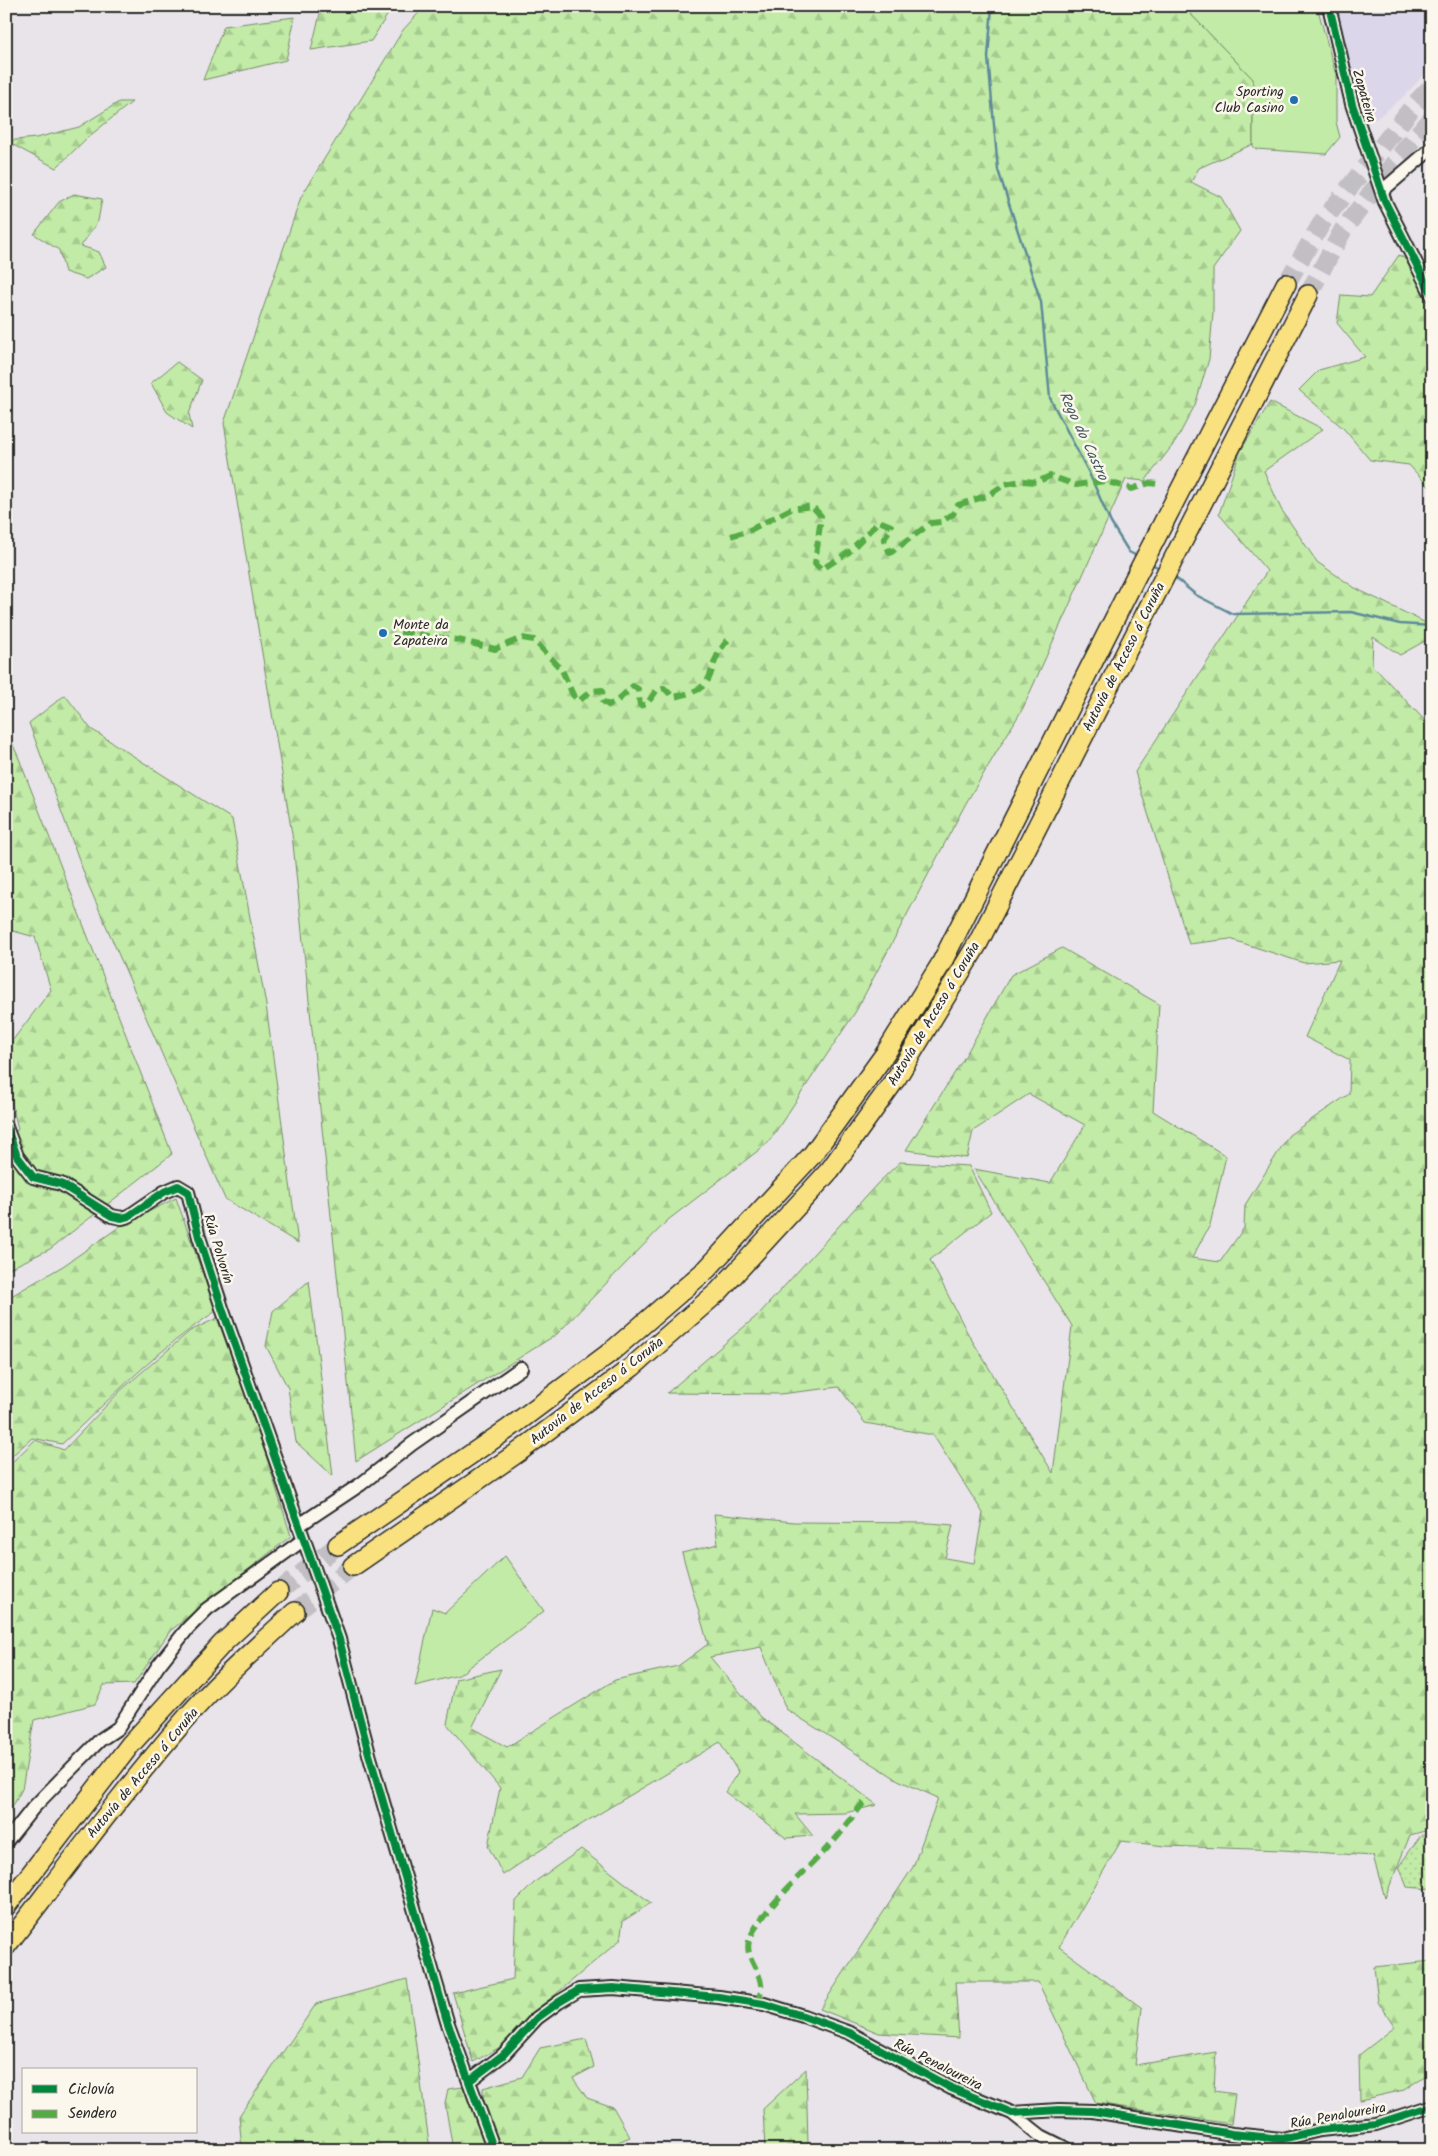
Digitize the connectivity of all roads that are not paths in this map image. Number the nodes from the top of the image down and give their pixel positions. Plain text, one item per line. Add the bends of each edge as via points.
1 (1329, 6) edge
2 (1432, 148) edge
3 (1382, 191) junction
4 (1286, 284) tunnel mouth
5 (1432, 295) edge
6 (1308, 296) tunnel mouth
7 (6, 1127) edge
8 (521, 1368) dead end
9 (301, 1534) junction
10 (338, 1546) tunnel mouth
11 (353, 1566) tunnel mouth
12 (278, 1592) tunnel mouth
13 (295, 1612) tunnel mouth
14 (6, 1842) edge
15 (6, 1906) edge
16 (6, 1946) edge
17 (469, 2082) junction
18 (1432, 2106) edge
19 (1012, 2113) junction
20 (494, 2150) edge
21 (1069, 2150) edge

1 - 3 street, Zapateira via 1352,104
2 - 3 street
3 - 5 street, Zapateira via 1405,245
4 - 10 highway, Autovía de Acceso á Coruña via 941,964 885,1054 812,1154 707,1269 612,1351 508,1429
6 - 11 highway, Autovía de Acceso á Coruña via 978,943 897,1077 830,1170 719,1291 632,1367 520,1451
7 - 9 street, Rúa Polvorín via 17,1156 33,1177 61,1184 112,1216 129,1216 178,1186 188,1192 223,1311
8 - 9 street via 412,1444
9 - 14 street via 188,1628 158,1666 118,1728 100,1740 66,1774
9 - 17 street via 339,1639 447,2021
12 - 15 highway, Autovía de Acceso á Coruña via 223,1644 130,1745
13 - 16 highway, Autovía de Acceso á Coruña via 233,1669 182,1723
17 - 19 street, Rúa Penaloureira via 503,2055 546,2010 569,1995 590,1988 626,1988 764,2004 803,2016 850,2033 951,2088
17 - 20 street
18 - 19 street, Rúa Penaloureira via 1376,2124 1320,2130 1282,2139 1093,2111
19 - 21 street via 1041,2136

